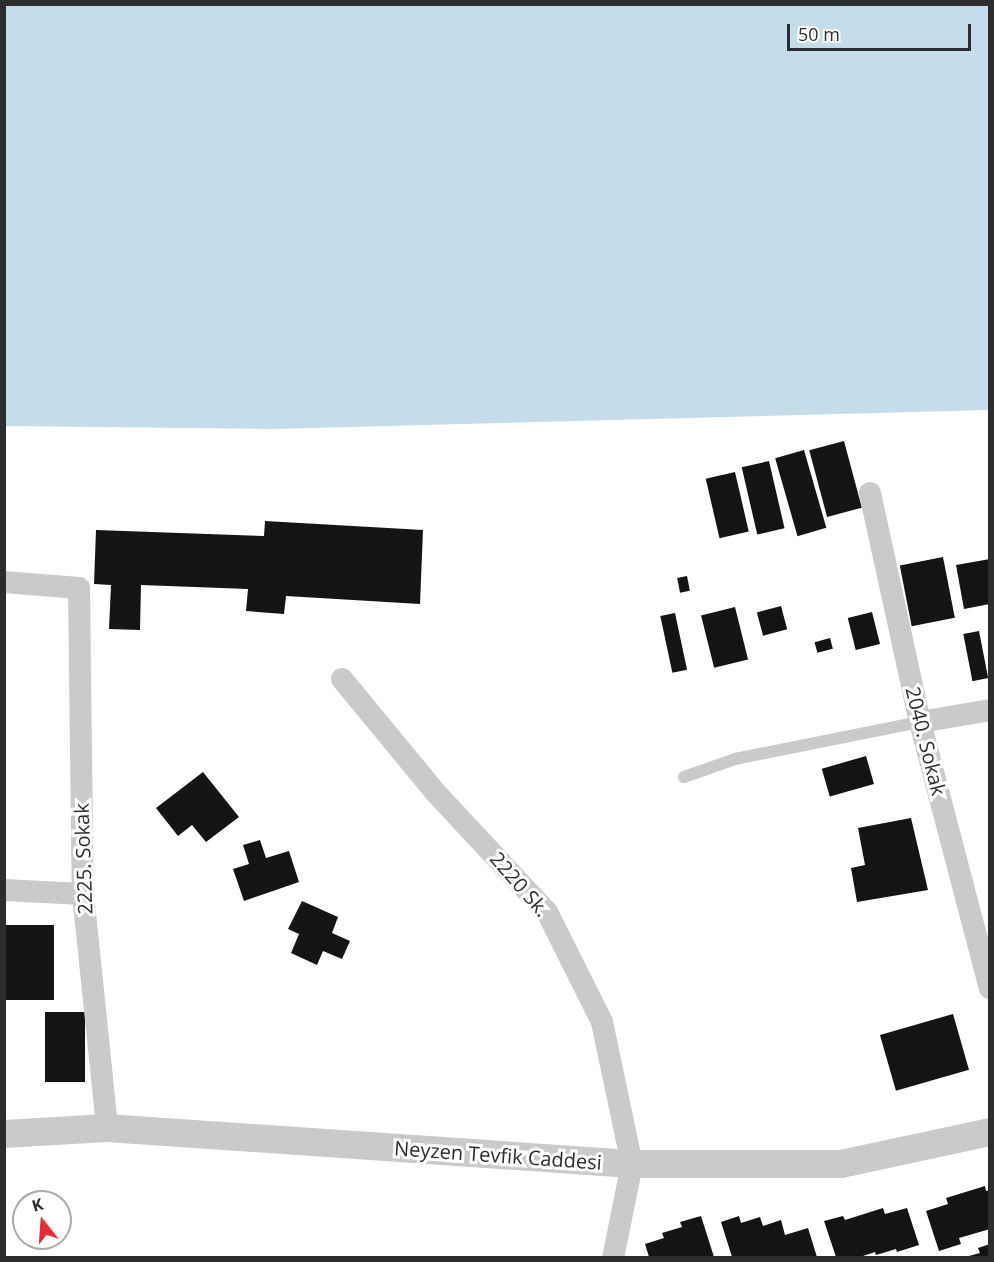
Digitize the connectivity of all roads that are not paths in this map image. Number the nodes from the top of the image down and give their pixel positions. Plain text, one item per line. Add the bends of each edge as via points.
1 (870, 493) dead end
2 (4, 582) edge
3 (342, 679) dead end
4 (990, 710) edge
5 (920, 722) junction
6 (684, 777) dead end
7 (4, 890) edge
8 (82, 894) junction
9 (990, 988) edge
10 (107, 1128) junction
11 (990, 1132) edge
12 (4, 1134) edge
13 (632, 1164) junction
14 (613, 1257) edge

1 - 5 street, 2040. Sokak
2 - 8 street, 2225. Sokak via 79,588
3 - 13 street, 2220 Sk. via 435,792 547,912 602,1022
4 - 5 street
5 - 6 lane via 735,759
5 - 9 street, 2040. Sokak
7 - 8 street
8 - 10 street, 2225. Sokak
10 - 12 street, Neyzen Tevfik Caddesi
10 - 13 street, Neyzen Tevfik Caddesi
11 - 13 street, Neyzen Tevfik Caddesi via 841,1164
13 - 14 street

